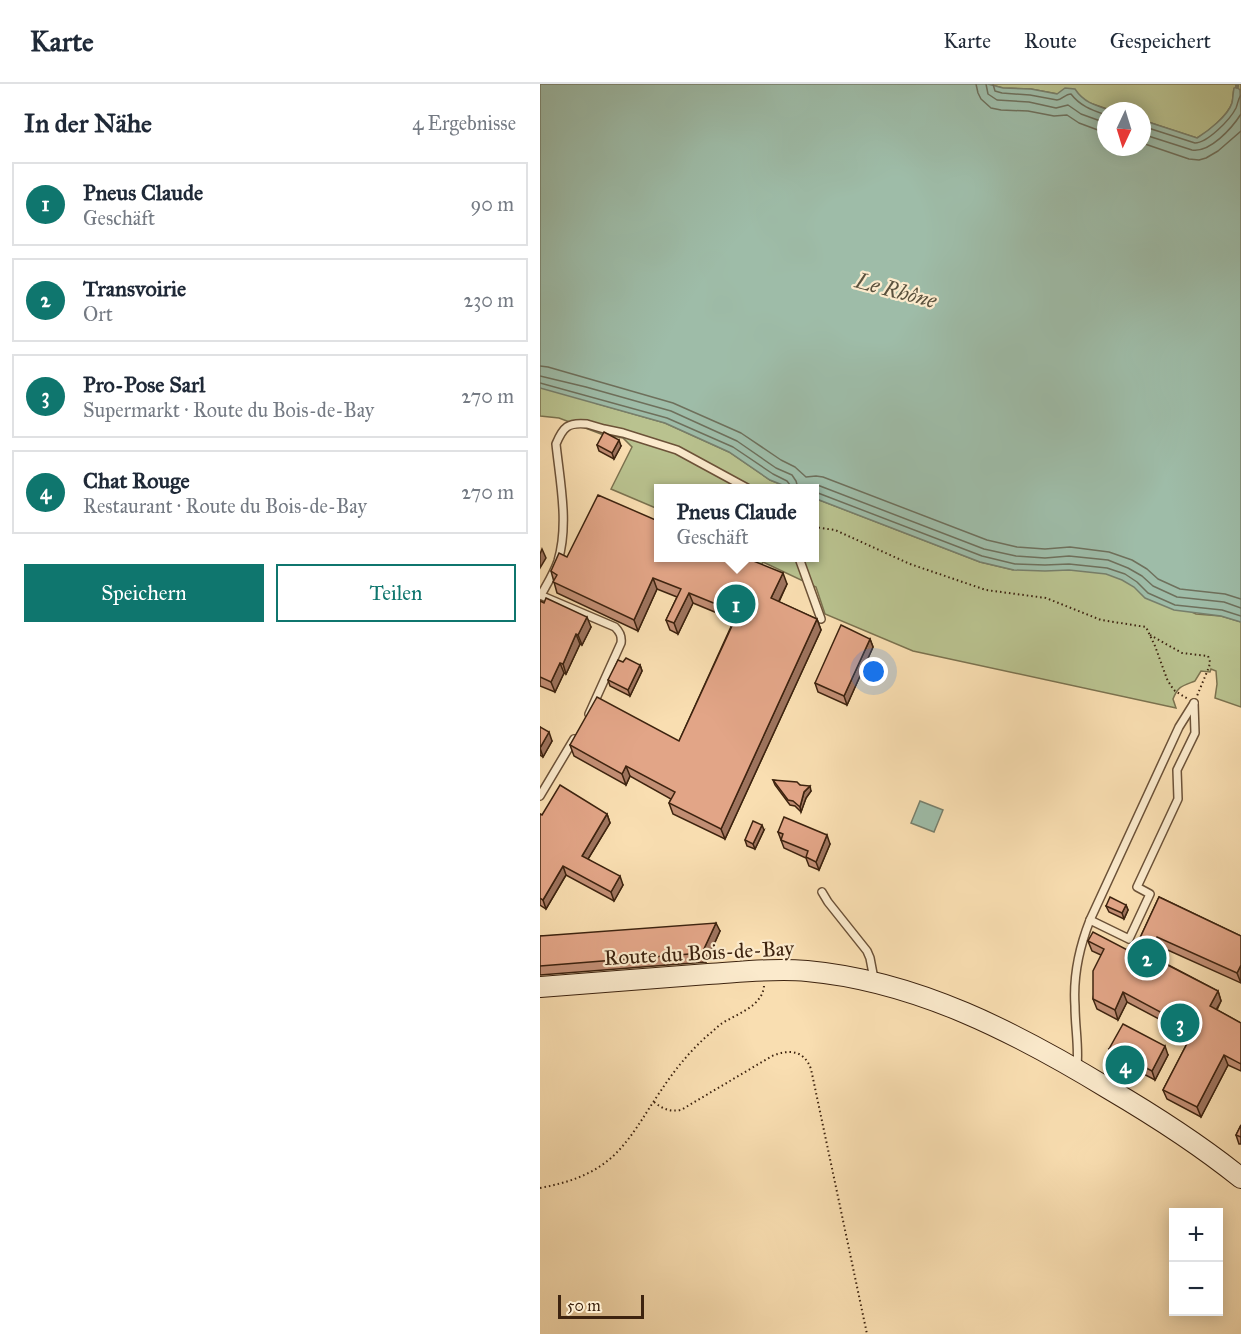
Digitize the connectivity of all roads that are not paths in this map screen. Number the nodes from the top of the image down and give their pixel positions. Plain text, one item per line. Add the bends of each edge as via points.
1 (738, 484) edge
2 (800, 562) edge
3 (541, 595) edge
4 (820, 619) dead end
5 (587, 718) edge
6 (581, 728) edge
7 (540, 796) edge
8 (822, 892) dead end
9 (1090, 920) junction
10 (874, 982) junction
11 (540, 987) edge
12 (1077, 1069) junction
13 (1241, 1178) edge

1 - 3 lane via 677,450 587,424 566,426 556,444 563,540
2 - 4 lane
3 - 5 lane via 620,632 621,643
6 - 7 lane
8 - 10 lane via 867,951
9 - 9 lane via 1179,727 1194,703 1195,733 1177,770 1178,799 1137,887 1150,894 1129,939
9 - 12 lane via 1080,947 1074,994
10 - 11 main road, Route du Bois-de-Bay via 805,971 765,970
10 - 12 main road, Route du Bois-de-Bay via 951,1007
12 - 13 main road, Route du Bois-de-Bay via 1185,1136

